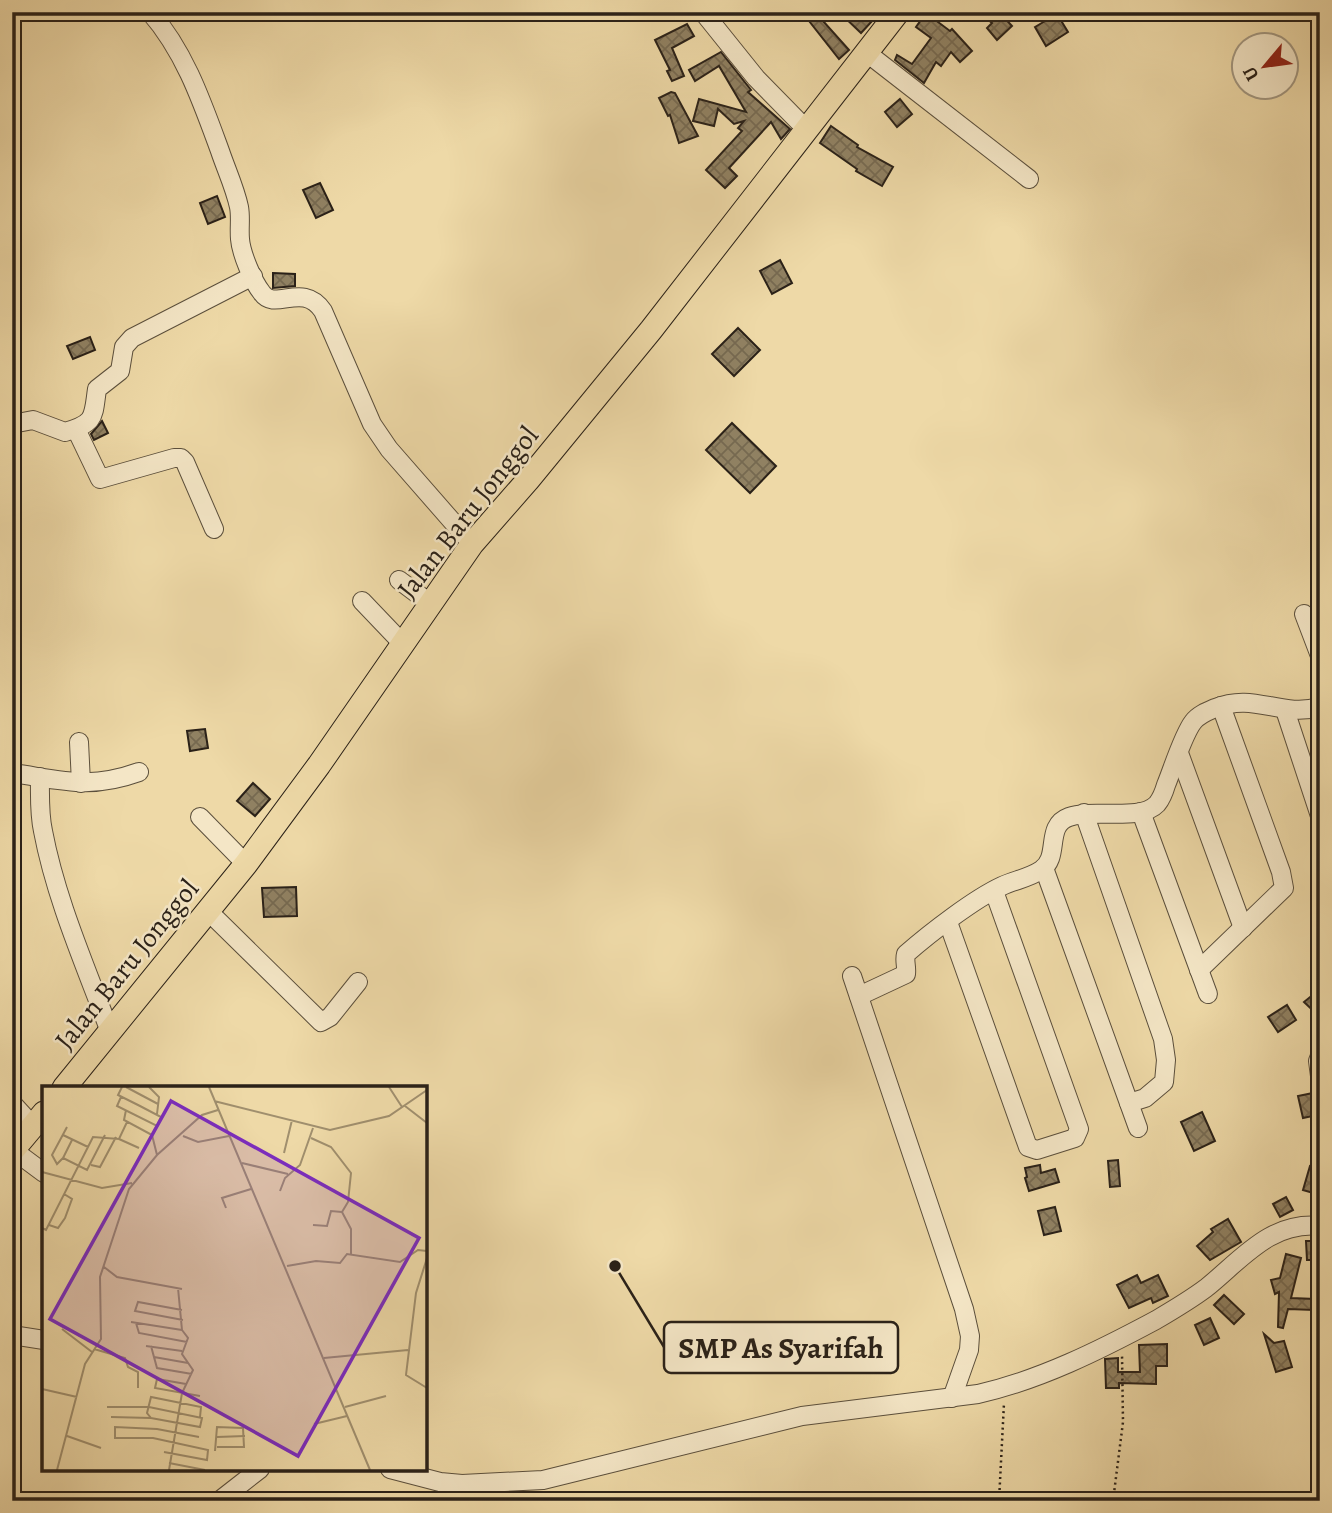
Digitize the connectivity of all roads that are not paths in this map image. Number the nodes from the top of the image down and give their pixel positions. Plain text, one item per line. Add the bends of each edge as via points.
1 (150, 12) edge
2 (703, 12) edge
3 (898, 12) edge
4 (867, 53) junction
5 (806, 129) junction
6 (1029, 178) dead end
7 (253, 275) junction
8 (12, 424) edge
9 (76, 429) junction
10 (214, 529) dead end
11 (472, 544) junction
12 (399, 580) dead end
13 (362, 601) dead end
14 (431, 604) junction
15 (1304, 614) dead end
16 (404, 645) junction
17 (1320, 656) edge
18 (1221, 706) junction
19 (1320, 707) edge
20 (1284, 710) junction
21 (79, 742) dead end
22 (1180, 753) junction
23 (139, 772) dead end
24 (12, 773) edge
25 (40, 777) junction
26 (82, 783) junction
27 (1141, 812) junction
28 (1084, 813) junction
29 (1320, 816) edge
30 (200, 817) dead end
31 (246, 864) junction
32 (1044, 868) junction
33 (995, 891) junction
34 (207, 910) junction
35 (948, 922) junction
36 (1243, 928) junction
37 (1199, 970) junction
38 (852, 976) dead end
39 (358, 982) dead end
40 (1208, 994) dead end
41 (859, 996) junction
42 (110, 1032) junction
43 (1320, 1056) edge
44 (1320, 1076) edge
45 (66, 1086) edge
46 (12, 1103) edge
47 (1129, 1103) junction
48 (38, 1119) edge
49 (1138, 1128) dead end
50 (12, 1151) edge
51 (42, 1172) edge
52 (1320, 1226) edge
53 (12, 1335) edge
54 (42, 1340) edge
55 (951, 1398) junction
56 (257, 1471) edge
57 (398, 1471) edge
58 (486, 1493) edge
59 (219, 1501) edge

1 - 7 street via 176,47 209,122 239,209 240,243
2 - 5 street via 756,78
3 - 4 main road, Jalan Baru Jonggol
4 - 5 main road, Jalan Baru Jonggol
4 - 6 street
5 - 11 main road, Jalan Baru Jonggol via 615,374
7 - 9 street via 132,338 124,347 120,371 97,389 94,416
7 - 11 street via 267,299 305,297 318,303 372,424
8 - 9 street via 33,420 65,432
9 - 10 street via 100,479 181,457
11 - 14 main road, Jalan Baru Jonggol
12 - 14 street
13 - 16 street
14 - 16 main road, Jalan Baru Jonggol
15 - 17 street
16 - 31 main road, Jalan Baru Jonggol
18 - 20 street via 1253,702
18 - 22 street via 1195,719
18 - 36 street via 1284,883 1282,892
19 - 20 street via 1303,712
20 - 29 street
21 - 26 street
22 - 27 street via 1158,803
22 - 36 street
23 - 26 street
24 - 25 street
25 - 26 street
25 - 42 street via 49,858
27 - 28 street
27 - 37 street
28 - 32 street via 1058,823
28 - 47 street via 1163,1039 1164,1082 1145,1098
30 - 31 street
31 - 34 main road, Jalan Baru Jonggol
32 - 33 street
32 - 47 street
33 - 35 street
33 - 35 street via 1079,1129 1075,1138 1037,1150 1028,1147
34 - 39 street via 321,1022
34 - 42 main road, Jalan Baru Jonggol
35 - 41 street via 906,954 906,974
36 - 37 street
37 - 40 street
38 - 41 street
41 - 55 street via 964,1309 969,1350
42 - 45 main road, Jalan Baru Jonggol
43 - 44 street
46 - 48 street
47 - 49 street
48 - 50 main road
50 - 51 street
52 - 55 street via 1280,1230 1184,1303 1122,1337 1004,1388
53 - 54 street
55 - 58 street via 802,1416
56 - 59 street
57 - 58 street

